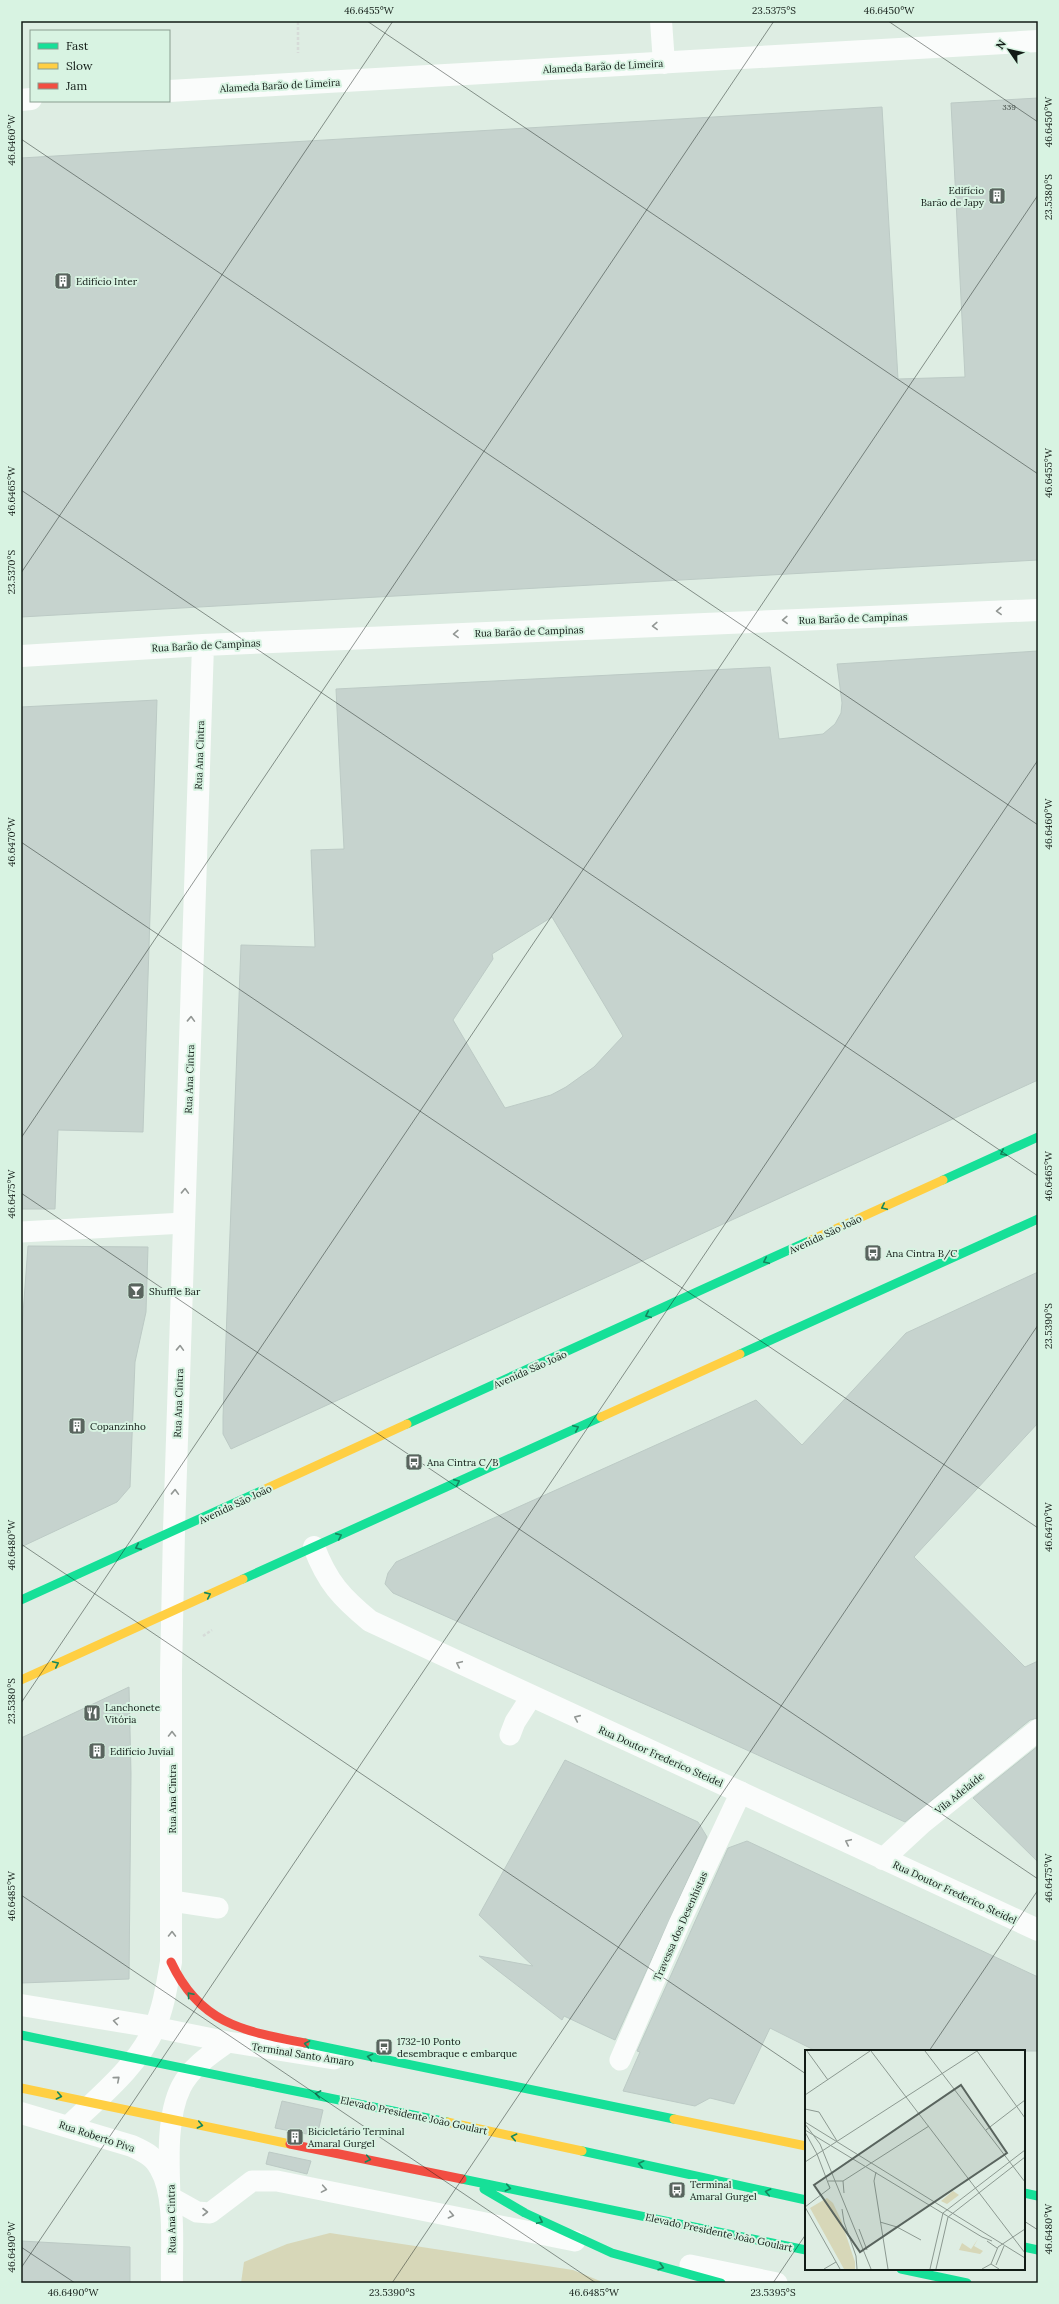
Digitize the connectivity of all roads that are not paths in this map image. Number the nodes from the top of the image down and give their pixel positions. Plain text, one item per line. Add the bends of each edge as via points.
1 (661, 21) edge
2 (1038, 41) edge
3 (664, 62) junction
4 (170, 91) edge
5 (1038, 610) edge
6 (203, 644) junction
7 (21, 656) edge
8 (1038, 1137) edge
9 (1038, 1220) edge
10 (184, 1223) junction
11 (21, 1232) edge
12 (174, 1531) junction
13 (314, 1547) junction
14 (21, 1600) edge
15 (172, 1611) junction
16 (21, 1680) edge
17 (531, 1697) junction
18 (1038, 1730) edge
19 (510, 1735) dead end
20 (741, 1792) junction
21 (883, 1859) junction
22 (172, 1901) junction
23 (218, 1908) dead end
24 (1038, 1930) edge
25 (171, 1962) junction
26 (21, 2005) edge
27 (154, 2027) junction
28 (21, 2035) edge
29 (228, 2042) junction
30 (620, 2060) dead end
31 (21, 2088) edge
32 (21, 2113) edge
33 (69, 2126) junction
34 (805, 2139) edge
35 (805, 2146) edge
36 (469, 2180) junction
37 (1025, 2185) edge
38 (1038, 2188) edge
39 (1025, 2193) edge
40 (1038, 2196) edge
41 (170, 2197) junction
42 (805, 2200) edge
43 (1025, 2247) edge
44 (805, 2250) edge
45 (1038, 2250) edge
46 (906, 2270) edge
47 (172, 2283) edge
48 (721, 2283) edge
49 (777, 2283) edge
50 (967, 2283) edge

1 - 3 street
2 - 3 street, Alameda Barão de Limeira
3 - 4 street, Alameda Barão de Limeira
5 -> 6 street, Rua Barão de Campinas
6 - 7 street, Rua Barão de Campinas
10 -> 6 street, Rua Ana Cintra
8 -> 12 main road, Avenida São João
13 -> 9 main road
10 - 11 lane
12 -> 10 street, Rua Ana Cintra
12 -> 14 main road, Avenida São João
12 - 15 street, Rua Ana Cintra
15 -> 13 main road
17 -> 13 street, Rua Doutor Frederico Steidel via 370,1622 337,1591
16 -> 15 main road
22 -> 15 street, Rua Ana Cintra
17 - 19 lane
20 -> 17 street, Rua Doutor Frederico Steidel
18 - 21 street, Vila Adelaíde via 922,1823
21 -> 20 street, Rua Doutor Frederico Steidel
20 - 30 lane, Travessa dos Desenhistas via 679,1924
21 - 24 street, Rua Doutor Frederico Steidel
22 - 23 lane
25 -> 22 street, Rua Ana Cintra
25 - 27 street, Rua Ana Cintra via 164,1999
35 -> 25 main road via 259,2034 230,2025 207,2012 189,1994 177,1977
27 -> 26 street
27 - 29 lane, Terminal Santo Amaro
33 -> 27 street, Rua Ana Cintra via 123,2074 140,2053
42 -> 28 main road, Elevado Presidente João Goulart via 333,2097
29 - 34 lane, Terminal Santo Amaro via 569,2095
29 - 41 lane, Rua Ana Cintra via 198,2064 181,2086 174,2112 169,2156
31 -> 36 main road, Elevado Presidente João Goulart
32 - 33 street, Rua Roberto Piva
33 - 41 street, Rua Roberto Piva via 146,2152 161,2168
36 -> 44 main road, Elevado Presidente João Goulart
36 -> 48 main road via 525,2214 612,2253
37 - 38 lane
39 - 40 main road
41 - 47 street, Rua Ana Cintra
41 -> 49 lane via 197,2212 210,2213 252,2181 277,2181
43 - 45 main road
46 - 50 main road

